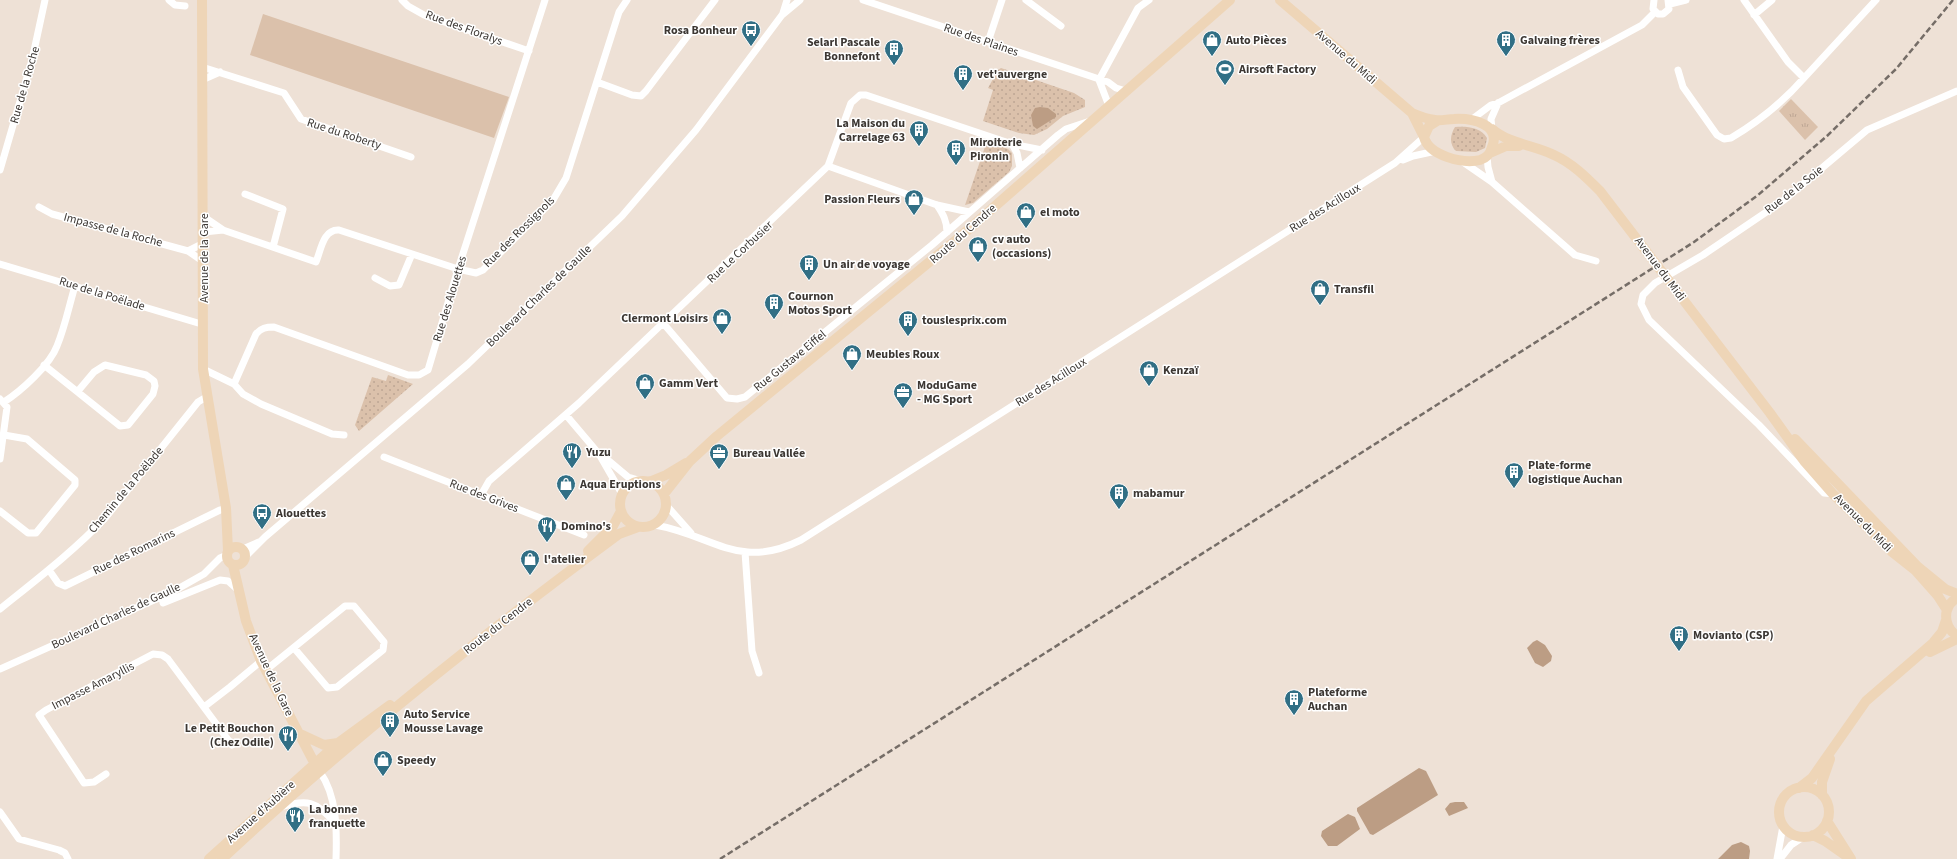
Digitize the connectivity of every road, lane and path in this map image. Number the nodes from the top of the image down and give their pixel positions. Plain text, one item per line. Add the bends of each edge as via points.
1 (45, 0) edge
2 (169, 0) edge
3 (202, 0) edge
4 (402, 0) edge
5 (545, 0) edge
6 (627, 0) edge
7 (715, 0) edge
8 (787, 0) edge
9 (800, 0) edge
10 (864, 0) edge
11 (1002, 0) edge
12 (1026, 0) edge
13 (1149, 0) edge
14 (1230, 0) edge
15 (1280, 0) edge
16 (1654, 0) edge
17 (1686, 0) edge
18 (1744, 0) edge
19 (1772, 0) edge
20 (1876, 0) edge
21 (1669, 2) edge
22 (185, 6) dead end
23 (1655, 12) junction
24 (782, 15) junction
25 (1754, 15) junction
26 (1061, 26) dead end
27 (988, 42) junction
28 (529, 51) junction
29 (202, 67) junction
30 (1678, 70) dead end
31 (220, 72) junction
32 (1804, 78) junction
33 (202, 80) junction
34 (1099, 80) junction
35 (597, 82) junction
36 (1126, 91) junction
37 (1957, 91) edge
38 (1498, 103) junction
39 (1109, 106) junction
40 (1412, 113) junction
41 (1094, 120) junction
42 (1471, 120) junction
43 (1437, 121) junction
44 (1492, 129) junction
45 (1424, 137) junction
46 (1012, 144) junction
47 (1531, 147) junction
48 (1042, 150) junction
49 (1436, 151) junction
50 (1489, 155) junction
51 (411, 157) dead end
52 (1459, 160) junction
53 (1395, 163) junction
54 (828, 166) junction
55 (1020, 168) junction
56 (0, 170) edge
57 (1492, 182) junction
58 (245, 194) dead end
59 (937, 205) junction
60 (39, 207) dead end
61 (969, 212) junction
62 (204, 217) junction
63 (223, 230) junction
64 (204, 232) junction
65 (947, 232) junction
66 (204, 243) junction
67 (273, 247) junction
68 (188, 250) junction
69 (412, 254) junction
70 (1596, 261) dead end
71 (204, 262) junction
72 (0, 264) edge
73 (458, 269) junction
74 (375, 278) dead end
75 (75, 286) junction
76 (203, 323) junction
77 (663, 324) junction
78 (44, 365) junction
79 (203, 368) junction
80 (234, 384) junction
81 (78, 391) junction
82 (208, 396) junction
83 (2, 401) edge
84 (1770, 413) junction
85 (566, 415) junction
86 (4, 435) junction
87 (344, 435) dead end
88 (600, 454) junction
89 (384, 457) dead end
90 (0, 459) edge
91 (690, 461) junction
92 (646, 481) junction
93 (622, 494) junction
94 (664, 494) junction
95 (1833, 494) junction
96 (481, 495) junction
97 (667, 506) junction
98 (0, 511) edge
99 (226, 511) junction
100 (621, 511) junction
101 (655, 525) junction
102 (638, 527) junction
103 (584, 535) dead end
104 (694, 536) junction
105 (1888, 536) junction
106 (745, 552) junction
107 (236, 555) junction
108 (49, 570) junction
109 (569, 572) junction
110 (239, 592) junction
111 (1957, 594) edge
112 (1957, 598) edge
113 (163, 603) dead end
114 (0, 609) edge
115 (1946, 615) junction
116 (1957, 637) edge
117 (294, 648) junction
118 (261, 660) junction
119 (1909, 665) junction
120 (0, 669) edge
121 (266, 670) junction
122 (758, 673) dead end
123 (427, 680) junction
124 (204, 707) junction
125 (298, 734) junction
126 (338, 743) junction
127 (232, 745) dead end
128 (1834, 746) junction
129 (317, 768) junction
130 (106, 774) dead end
131 (1799, 788) junction
132 (1822, 795) junction
133 (279, 807) junction
134 (0, 812) edge
135 (1827, 821) junction
136 (334, 822) junction
137 (1784, 826) junction
138 (1808, 836) junction
139 (68, 859) edge
140 (209, 859) edge
141 (222, 859) edge
142 (336, 859) edge
143 (1779, 859) edge
144 (1851, 859) edge

1 - 56 street, Rue de la Roche via 32,60
2 - 22 street via 175,5
3 - 29 main road, Avenue de la Gare
4 - 28 street, Rue des Floralys via 424,14
5 - 28 street, Rue des Alouettes
6 - 35 street, Rue des Rossignols via 619,12
7 - 35 street via 641,96
8 - 24 street, Boulevard Charles de Gaulle
9 - 24 street, Boulevard Charles de Gaulle
10 - 27 street, Rue des Plaines
11 - 27 street
12 - 26 street
13 - 34 street via 1138,8
14 - 36 main road, Route du Cendre
15 - 40 main road, Avenue du Midi
16 - 23 street via 1652,5
17 - 21 street
18 - 25 street
19 - 25 street
20 - 32 street
21 - 23 street via 1669,9 1663,14
23 - 38 street via 1642,25
24 - 107 street, Boulevard Charles de Gaulle via 696,130 622,216 468,364 259,542
25 - 32 street via 1788,62
27 - 34 street, Rue des Plaines
28 - 73 street, Rue des Alouettes
29 - 31 street, Rue du Roberty
29 - 33 main road, Avenue de la Gare
30 - 32 street via 1683,87 1717,135 1724,139 1731,138 1769,112
31 - 33 street
31 - 51 street, Rue du Roberty via 284,94 301,119
33 - 62 main road, Avenue de la Gare
34 - 36 street, Rue des Plaines
34 - 39 street
35 - 73 street, Rue des Rossignols via 566,178 553,200 483,270 476,273
36 - 39 main road, Route du Cendre
37 - 95 street, Rue de la Soie via 1867,130 1784,200 1703,255 1655,283 1643,295 1641,304 1649,320 1759,425 1824,493
38 - 42 street via 1491,105
38 - 44 street via 1490,119
39 - 41 main road, Route du Cendre
40 - 43 main road, Avenue du Midi
40 - 45 main road, Avenue du Midi
41 - 48 street, Rue Gustave Eiffel via 1066,129
41 - 91 main road, Route du Cendre via 908,280
42 - 43 main road
42 - 44 main road
43 - 45 main road via 1429,126
44 - 47 main road, Avenue du Midi via 1499,136
44 - 50 main road via 1494,144
45 - 49 main road via 1427,144
45 - 53 street, Rue des Acilloux
46 - 48 street
46 - 54 street via 866,95 856,98 851,103
46 - 55 street
47 - 50 main road, Avenue du Midi via 1506,146
47 - 84 main road, Avenue du Midi via 1554,154 1585,176 1600,191
48 - 55 street, Rue Gustave Eiffel
49 - 52 main road
49 - 53 street, Rue des Acilloux
50 - 52 main road via 1475,160
50 - 57 street via 1488,167
52 - 57 street
53 - 106 street, Rue des Acilloux via 801,540 775,550
54 - 59 street
54 - 77 street, Rue Le Corbusier
55 - 61 street, Rue Gustave Eiffel
57 - 70 street via 1575,256
58 - 67 street via 284,209
59 - 61 street
59 - 65 street via 947,223
60 - 68 street, Impasse de la Roche via 52,214
61 - 65 street, Rue Gustave Eiffel
62 - 63 street
62 - 64 main road, Avenue de la Gare
63 - 64 street
63 - 67 street
64 - 66 main road, Avenue de la Gare
65 - 77 street, Rue Gustave Eiffel via 745,397 728,398
66 - 68 street
66 - 71 main road, Avenue de la Gare
67 - 69 street, Rue des Rossignols via 316,262 327,234 339,230
68 - 71 street, Impasse de la Roche
69 - 73 street, Rue des Rossignols
69 - 74 street via 399,285 390,286
71 - 76 main road, Avenue de la Gare
72 - 75 street, Rue de la Poëlade
73 - 80 street, Rue des Alouettes via 431,363 424,374 408,375 274,327 266,327 256,334
75 - 76 street, Rue de la Poëlade
75 - 78 street via 57,348
76 - 79 main road, Avenue de la Gare
77 - 85 street, Rue Le Corbusier
78 - 81 street
78 - 83 street via 20,392
79 - 80 street
79 - 82 main road, Avenue de la Gare
80 - 87 street via 243,394 261,404 332,434
81 - 81 street via 114,424 124,427 153,394 155,386 154,381 146,376 105,365 94,372
82 - 99 main road, Avenue de la Gare
82 - 108 street, Chemin de la Poëlade via 198,402 106,517
83 - 86 street via 7,407
84 - 95 main road, Avenue du Midi via 1805,462
84 - 105 main road, Avenue du Midi
85 - 88 street
85 - 96 street, Rue Le Corbusier via 489,481
86 - 90 street
86 - 98 street via 28,440 75,480 75,485 36,533 28,533
88 - 92 street via 628,477
88 - 93 street
89 - 96 street, Rue des Grives
91 - 92 main road, Route du Cendre via 666,475
91 - 94 main road, Route du Cendre
92 - 93 main road via 631,485
92 - 94 main road via 659,487
93 - 100 main road
94 - 97 main road
95 - 105 street via 1841,495 1871,525
95 - 115 main road, Avenue du Midi via 1891,551 1915,570 1938,596
96 - 103 street, Rue des Grives
97 - 101 main road via 664,515
97 - 104 street, Rue des Acilloux
99 - 107 main road, Avenue de la Gare
99 - 108 street, Rue des Romarins via 220,510 65,586 58,583
100 - 102 main road via 628,522
100 - 109 main road, Route du Cendre via 613,526
101 - 102 main road via 647,528
101 - 104 street, Rue des Acilloux
102 - 109 main road, Route du Cendre via 619,534
104 - 106 street, Rue des Acilloux via 717,546
105 - 111 main road, Avenue du Midi via 1923,571 1945,589
106 - 122 street via 752,651
107 - 110 main road, Avenue de la Gare
107 - 120 street, Boulevard Charles de Gaulle via 220,558 204,574 174,591
108 - 114 street, Chemin de la Poëlade
109 - 123 main road, Route du Cendre
110 - 113 street, Boulevard Charles de Gaulle via 233,584 220,580
110 - 118 main road, Avenue de la Gare via 246,621
112 - 115 main road via 1950,604
115 - 116 main road, Avenue du Midi via 1951,631
115 - 119 main road via 1942,632
116 - 119 main road
117 - 117 street via 345,606 350,605 354,606 384,642 383,650 337,687 328,688
117 - 121 street
118 - 121 main road, Avenue de la Gare
118 - 124 street
119 - 128 main road via 1866,701
121 - 125 main road, Avenue de la Gare
123 - 126 main road, Route du Cendre
123 - 129 main road, Route du Cendre
124 - 127 street, Impasse Amaryllis
124 - 130 street, Impasse Amaryllis via 168,659 153,654 39,716 84,783 94,782
125 - 126 main road via 324,745
125 - 129 main road, Avenue de la Gare
126 - 129 main road, Route du Cendre
128 - 131 main road via 1812,778
128 - 132 main road via 1822,782
129 - 133 main road, Avenue d'Aubière
129 - 136 street via 327,782 334,810
129 - 140 main road, Avenue d'Aubière
131 - 132 main road via 1816,790
131 - 137 main road via 1785,796 1781,804 1779,812
132 - 135 main road via 1828,808
133 - 136 street via 298,802 312,803 324,809
133 - 141 main road, Avenue d'Aubière
134 - 139 street via 19,839 59,850 65,853
135 - 138 main road via 1824,827
135 - 144 main road
136 - 142 street
137 - 138 main road via 1789,832
137 - 143 street
138 - 143 street via 1791,845
138 - 144 main road via 1825,841

